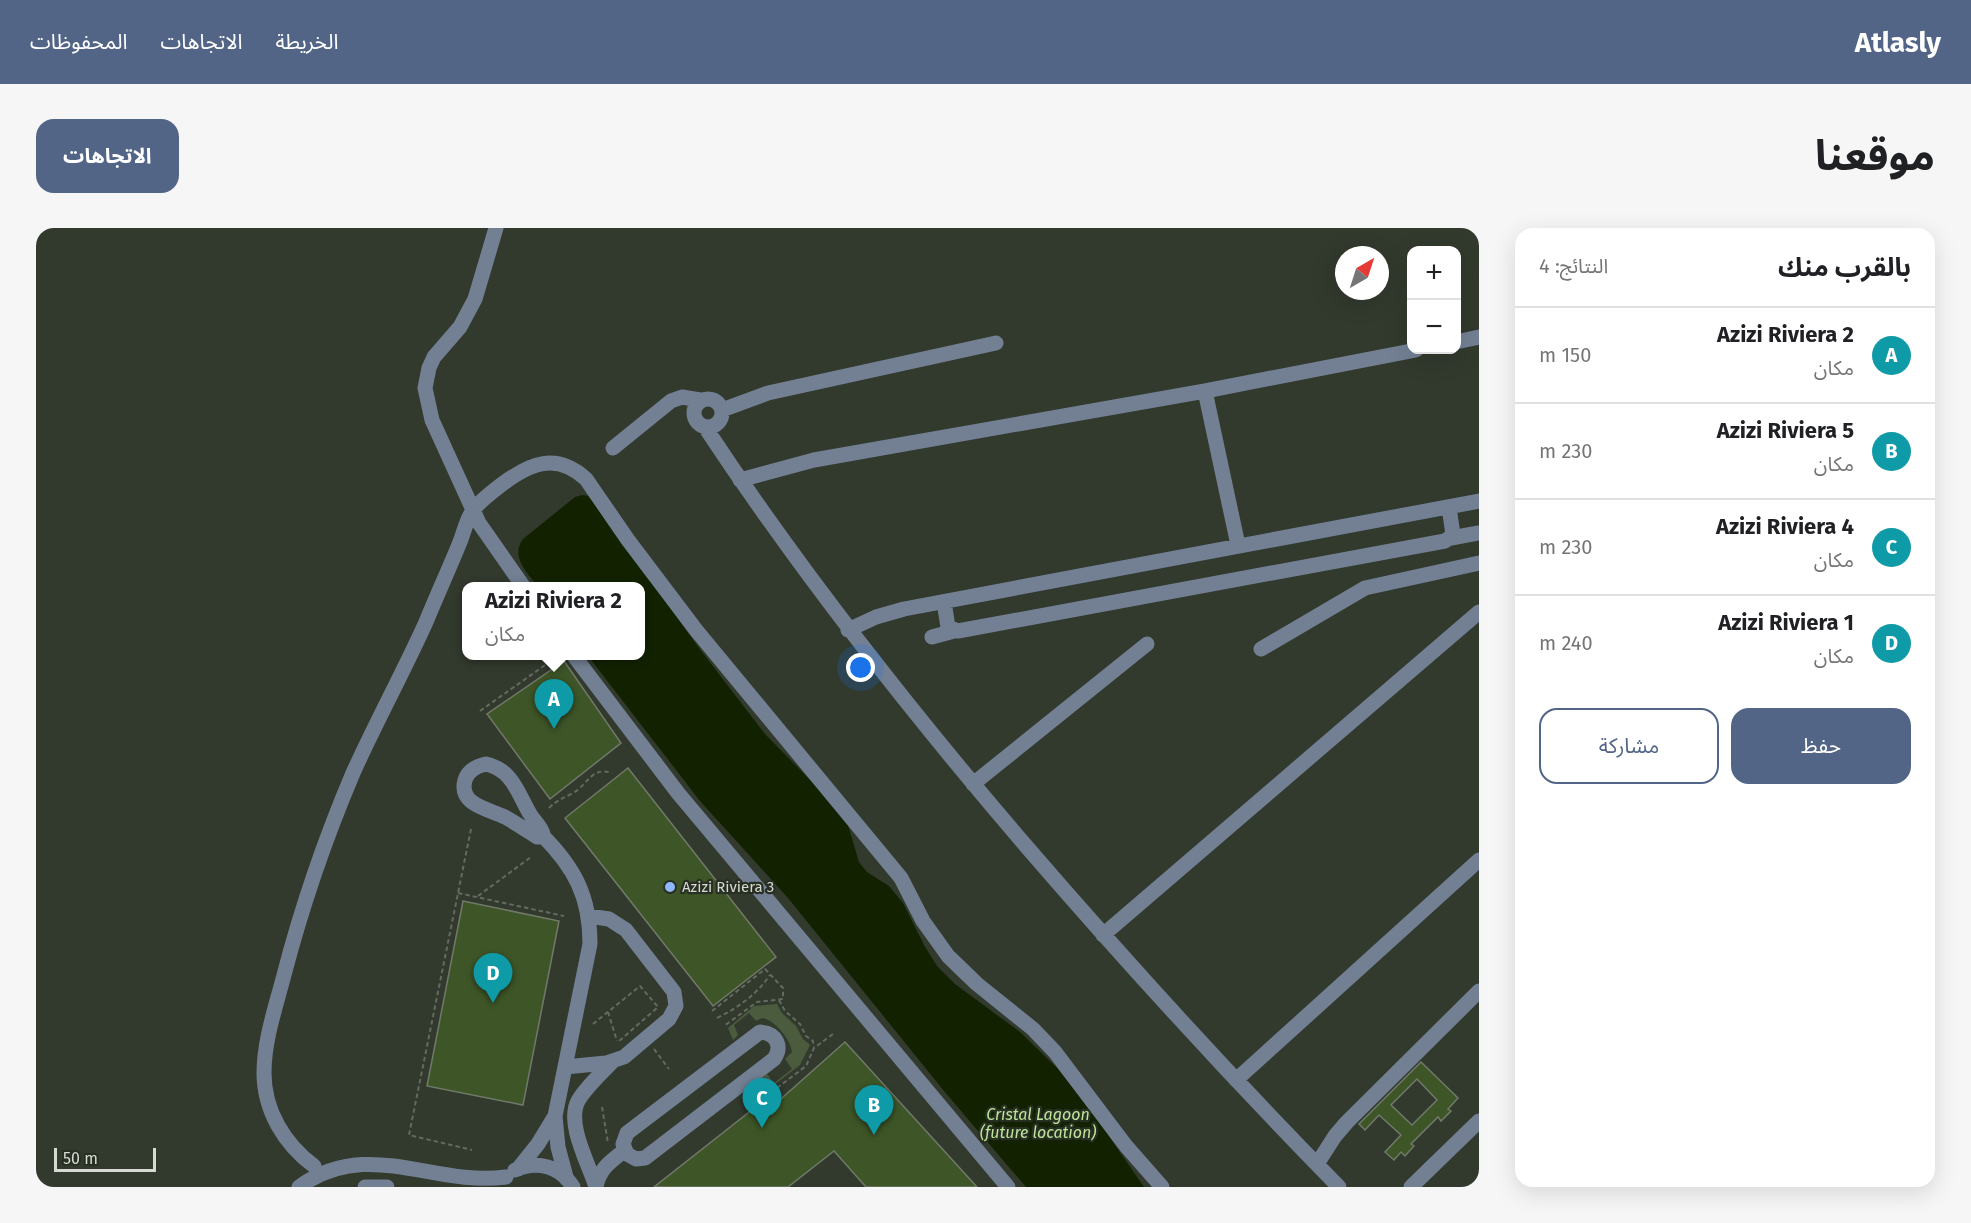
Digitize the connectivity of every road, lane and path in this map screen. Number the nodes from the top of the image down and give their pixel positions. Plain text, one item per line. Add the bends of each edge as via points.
1 (496, 228) edge
2 (1479, 337) edge
3 (1461, 341) edge
4 (996, 343) dead end
5 (1407, 352) edge
6 (1205, 391) junction
7 (700, 400) junction
8 (722, 410) junction
9 (705, 427) junction
10 (613, 448) dead end
11 (740, 480) junction
12 (1479, 501) edge
13 (1449, 507) junction
14 (473, 510) junction
15 (1479, 533) edge
16 (1451, 538) junction
17 (1238, 545) junction
18 (1479, 564) edge
19 (520, 582) edge
20 (944, 602) junction
21 (1479, 612) edge
22 (848, 630) junction
23 (954, 631) junction
24 (932, 637) dead end
25 (1147, 644) dead end
26 (1261, 649) dead end
27 (552, 660) edge
28 (577, 660) edge
29 (480, 711) dead end
30 (612, 773) dead end
31 (973, 784) junction
32 (549, 808) dead end
33 (471, 829) dead end
34 (542, 835) junction
35 (531, 857) dead end
36 (1479, 860) edge
37 (458, 893) junction
38 (477, 897) junction
39 (564, 916) dead end
40 (588, 916) junction
41 (1103, 935) junction
42 (770, 975) junction
43 (1479, 992) edge
44 (778, 1000) junction
45 (712, 1011) dead end
46 (608, 1012) junction
47 (717, 1018) dead end
48 (593, 1024) dead end
49 (724, 1026) dead end
50 (833, 1034) dead end
51 (626, 1041) dead end
52 (618, 1042) junction
53 (652, 1046) dead end
54 (814, 1048) junction
55 (612, 1062) junction
56 (565, 1067) junction
57 (669, 1069) dead end
58 (1236, 1080) junction
59 (777, 1088) dead end
60 (602, 1107) dead end
61 (555, 1116) junction
62 (1479, 1121) edge
63 (619, 1148) junction
64 (472, 1150) dead end
65 (584, 1153) junction
66 (1317, 1164) junction
67 (314, 1166) dead end
68 (507, 1178) edge
69 (569, 1182) edge
70 (299, 1187) edge
71 (365, 1187) edge
72 (387, 1187) edge
73 (596, 1187) edge
74 (1008, 1187) edge
75 (1162, 1187) edge
76 (1340, 1187) edge
77 (1411, 1187) edge

1 - 14 street via 474,299 460,327 434,357 425,388 432,420
2 - 3 street
4 - 8 street via 768,393
5 - 6 street
6 - 11 street via 814,460
6 - 17 street
7 - 8 street via 711,398
7 - 9 street via 693,415
7 - 10 street via 682,397 671,401
8 - 9 street via 716,425
9 - 11 street
11 - 22 street
12 - 13 street
13 - 16 street
13 - 17 street
14 - 19 street via 485,534
14 - 67 street via 335,818 278,1000 267,1046 267,1094 272,1114 286,1139
14 - 75 street via 512,477 537,464 563,465 586,479 696,630 894,870 948,956 1055,1052
15 - 16 street
16 - 23 street
17 - 20 street
18 - 26 street via 1365,588
20 - 22 street via 890,612
20 - 23 street via 948,627
21 - 41 street
22 - 31 street
23 - 24 street
25 - 31 street
27 - 29 path
28 - 74 street via 678,793
30 - 32 path via 601,771 591,775 579,789
31 - 41 street
33 - 37 path
34 - 34 street via 543,830 505,773 486,764 470,772 464,783 470,801 537,837
34 - 40 street via 576,876
35 - 38 path
36 - 58 street
37 - 38 path
37 - 64 path via 409,1135
38 - 39 path
40 - 55 street via 609,919 626,930 671,988 676,1001 669,1019 629,1053
40 - 56 street via 588,958
41 - 58 street
42 - 44 path via 784,991 783,999
42 - 45 path via 765,969
42 - 47 path via 755,994
43 - 66 street via 1347,1122
44 - 49 path via 757,1002
44 - 54 path via 813,1041
46 - 48 path
46 - 52 path
46 - 52 path via 640,986 658,1007
50 - 54 path
51 - 52 path via 619,1047
53 - 57 path
54 - 59 path via 806,1066
55 - 56 street
55 - 65 street via 576,1107 574,1124
56 - 61 street
58 - 66 street
60 - 63 path
61 - 68 street via 538,1144
61 - 69 street via 558,1147
62 - 77 street
63 - 63 street via 636,1159 649,1155 774,1059 779,1050 777,1041 770,1034 756,1034 630,1130
63 - 65 street via 599,1155
63 - 73 street via 603,1168
65 - 73 street
66 - 76 street
68 - 69 street via 534,1165 543,1165
68 - 70 street via 460,1181 358,1165 335,1168
71 - 72 street

